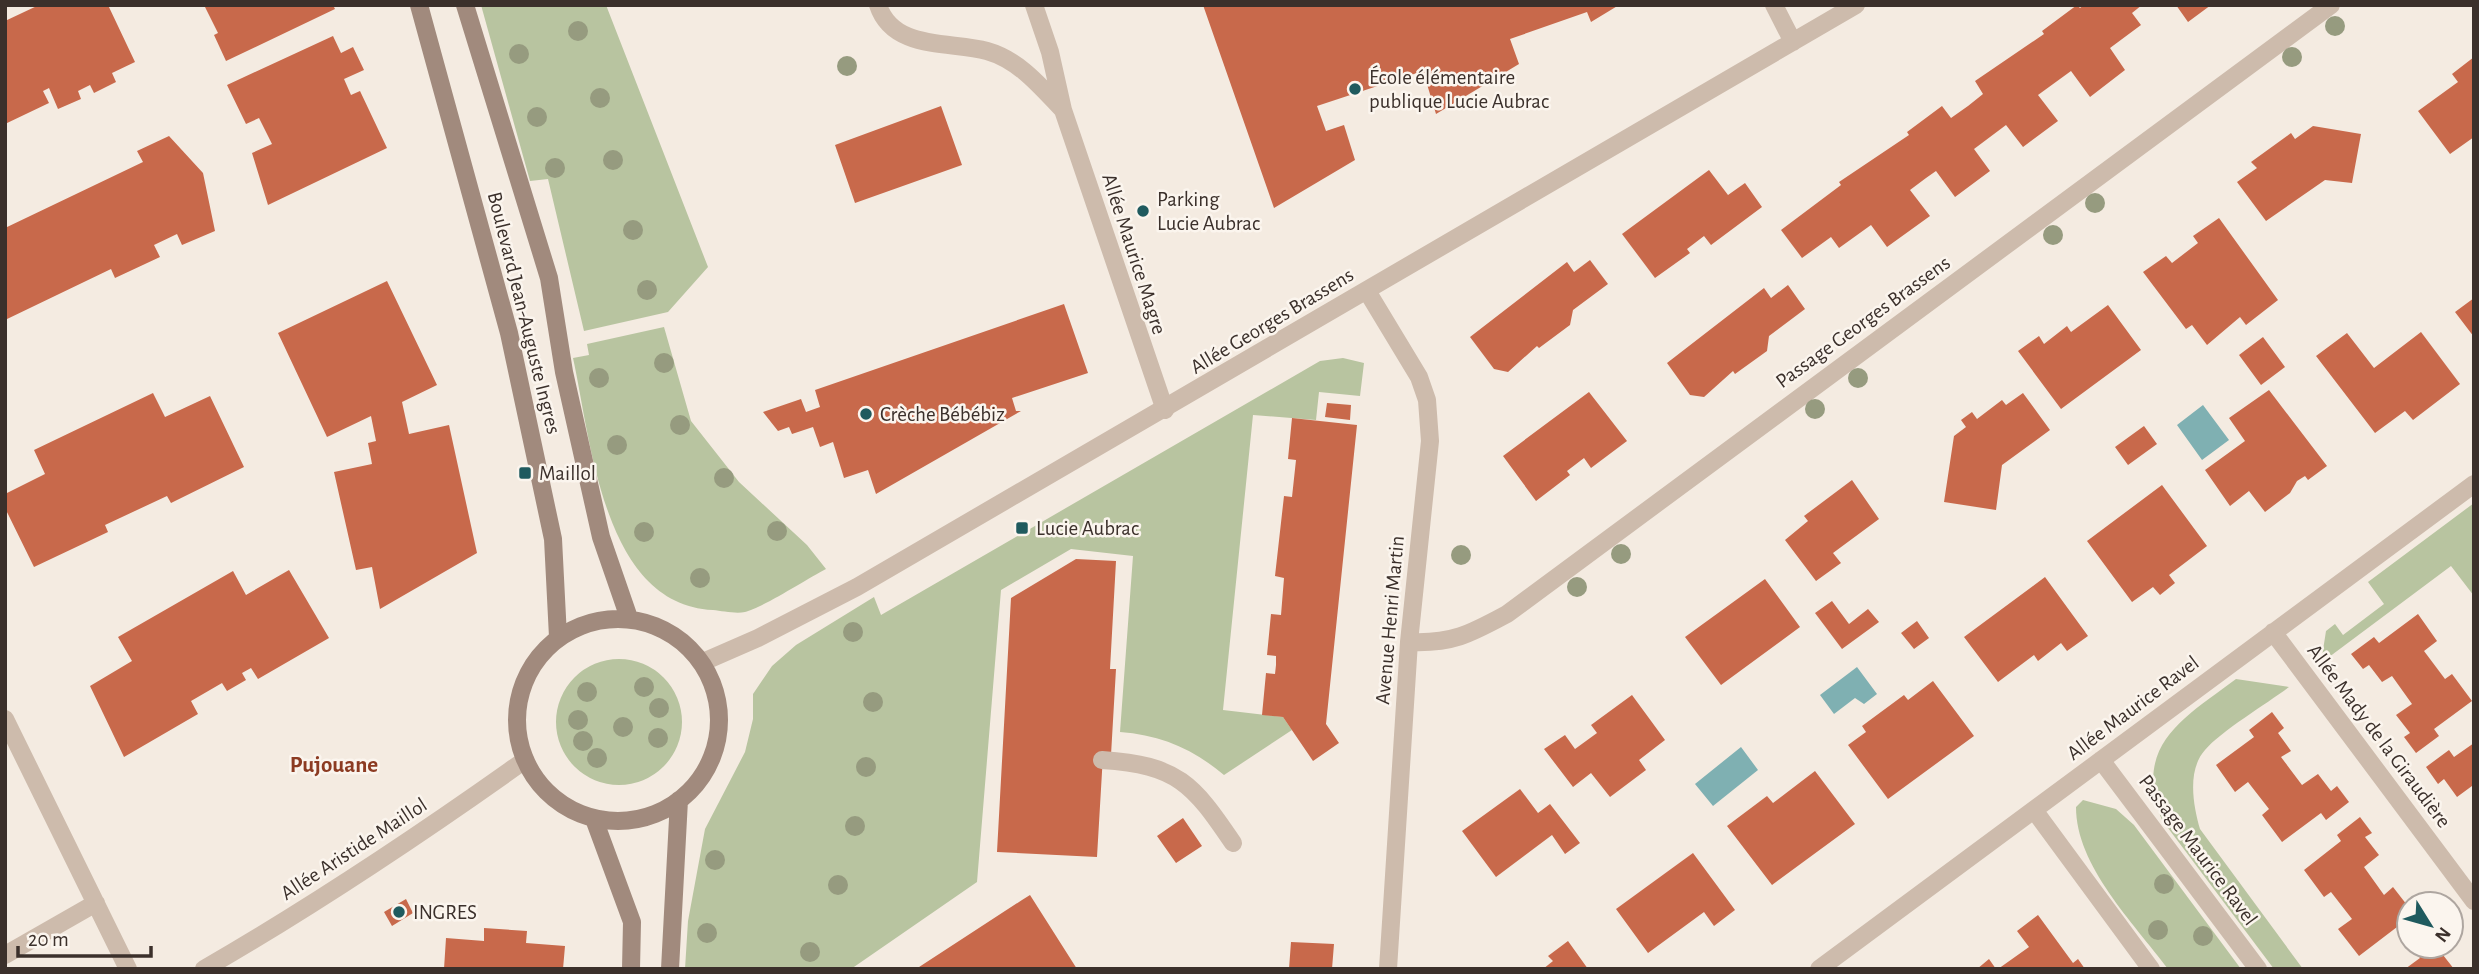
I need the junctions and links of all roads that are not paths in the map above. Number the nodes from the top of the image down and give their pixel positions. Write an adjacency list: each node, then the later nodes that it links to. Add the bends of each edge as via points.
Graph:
1 (419, 5): 15 (main road, Boulevard Jean-Auguste Ingres, via 509,333 553,539)
2 (465, 5): 13 (main road, Boulevard Jean-Auguste Ingres, via 549,278 564,372 601,537)
3 (878, 5): 9 (street, via 894,27 922,42 986,51 1013,63)
4 (1034, 5): 9 (street, Allée Maurice Magre, via 1050,51)
5 (1774, 5): 8 (street)
6 (1856, 5): 8 (street, Allée Georges Brassens)
7 (2331, 5): 16 (street, Passage Georges Brassens, via 1507,614 1455,640)
8 (1793, 42): 10 (street, Allée Georges Brassens)
9 (1062, 110): 11 (street, Allée Maurice Magre)
10 (1367, 291): 11 (street, Allée Georges Brassens); 16 (street, Avenue Henri Martin, via 1409,357 1427,400 1430,440)
11 (1165, 410): 17 (street, Allée Georges Brassens, via 856,587)
12 (2474, 484): 14 (street, Allée Maurice Ravel)
13 (629, 618): 15 (main road, via 592,621); 17 (main road, via 658,626 683,641)
14 (2273, 632): 21 (street, Allée Maurice Ravel); 26 (street, Allée Mady de la Giraudière)
15 (558, 637): 19 (main road, via 535,662 520,693 517,727)
16 (1409, 642): 33 (street, Avenue Henri Martin)
17 (703, 662): 22 (main road, via 716,690 720,720 715,751 701,779)
18 (5, 719): 27 (street)
19 (525, 760): 24 (main road, via 542,787 565,807); 30 (street, Allée Aristide Maillol, via 434,825)
20 (1102, 760): 25 (street, via 1144,765 1176,778 1200,795)
21 (2101, 760): 23 (street, Allée Maurice Ravel); 36 (street, Passage Maurice Ravel)
22 (679, 800): 24 (main road, via 644,817 624,821); 32 (main road)
23 (2034, 810): 34 (street, Allée Maurice Ravel); 35 (street)
24 (594, 818): 31 (main road, via 632,922)
25 (1233, 844)
26 (2474, 901)
27 (96, 903): 28 (street); 29 (street)
28 (5, 955)
29 (128, 969)
30 (204, 969)
31 (631, 969)
32 (670, 969)
33 (1388, 969)
34 (1819, 969)
35 (2151, 969)
36 (2258, 969)

